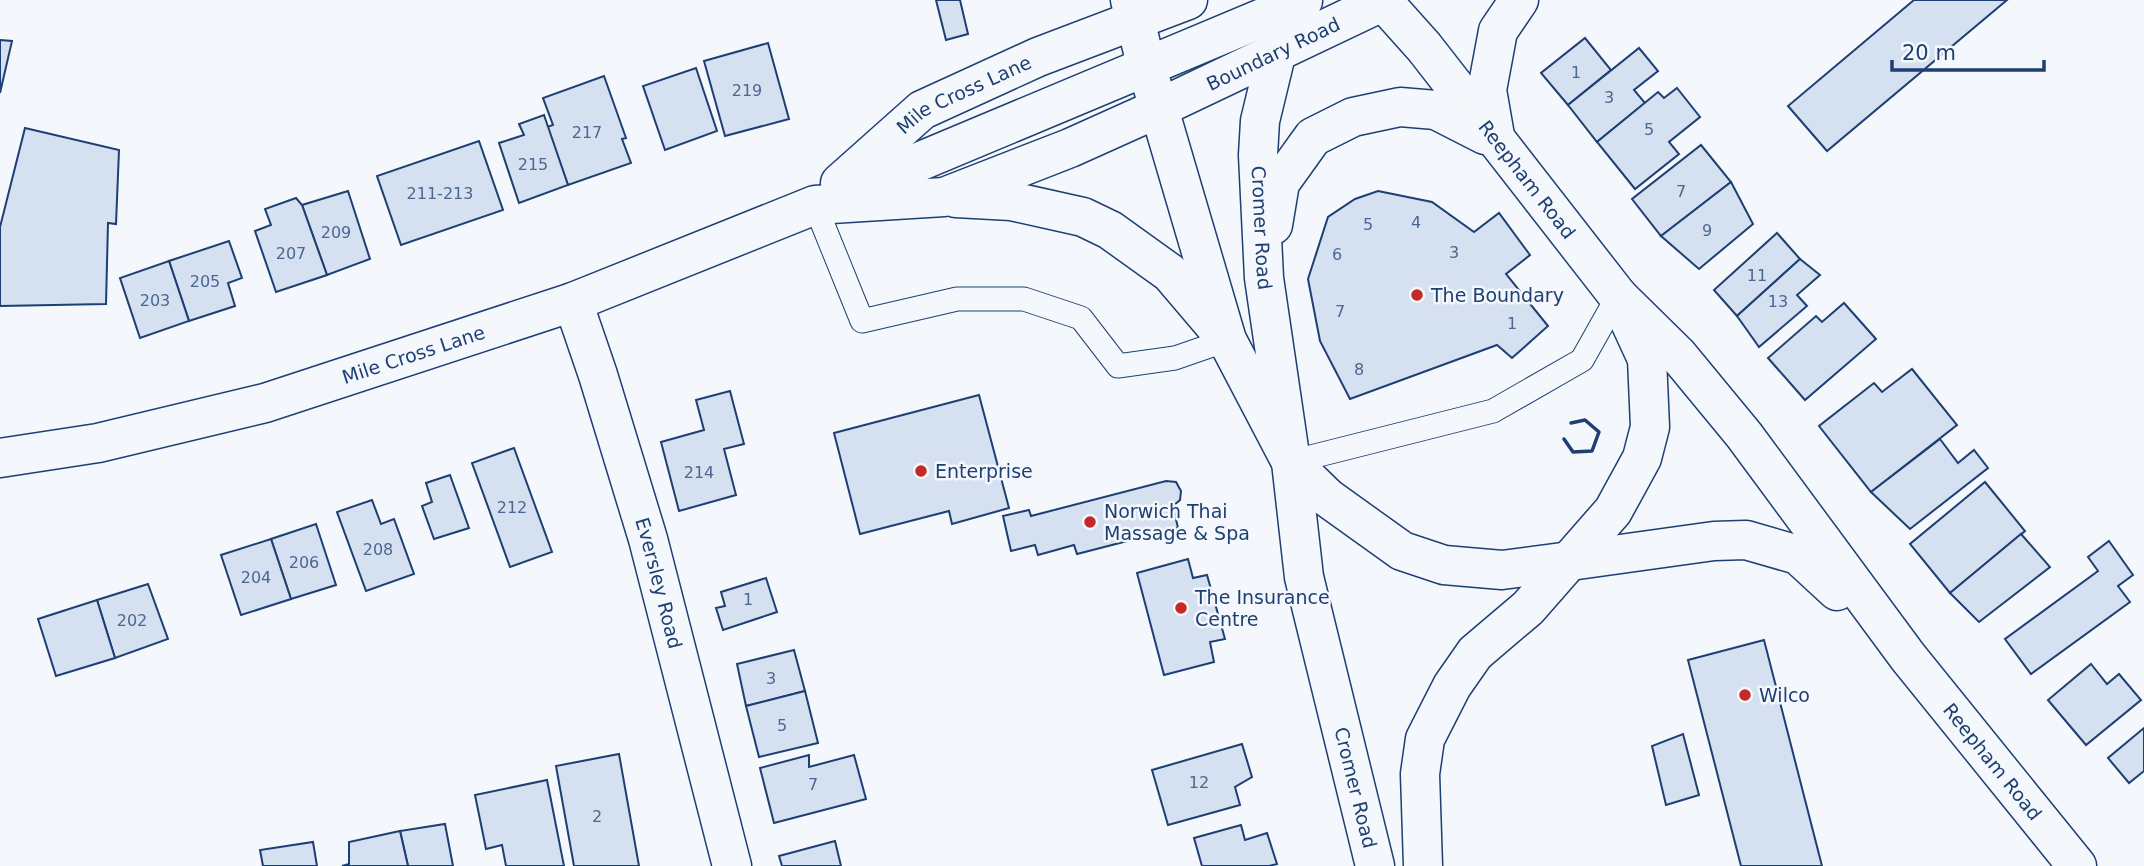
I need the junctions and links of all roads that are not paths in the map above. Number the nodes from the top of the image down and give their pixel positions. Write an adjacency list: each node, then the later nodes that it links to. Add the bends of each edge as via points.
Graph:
1 (1188, 0): 6 (main road)
2 (1206, 0): 7 (main road)
3 (1382, 0): 8 (main road, Boundary Road); 11 (main road)
4 (1519, 0): 11 (main road, via 1498,31 1487,90)
5 (1299, 1): 7 (main road); 8 (main road, Cromer Road, via 1282,30)
6 (1132, 10): 9 (main road, Cromer Road); 13 (main road, Mile Cross Lane, via 1038,57 939,96)
7 (1191, 49): 9 (main road); 10 (main road)
8 (1277, 52): 10 (main road, Boundary Road); 14 (main road, Cromer Road, via 1260,121 1258,155)
9 (1147, 68): 10 (main road, Cromer Road); 13 (main road)
10 (1159, 108): 12 (main road, Mile Cross Lane); 17 (main road, Cromer Road)
11 (1496, 141): 14 (main road, Reepham Road, via 1436,110 1400,107 1353,117 1313,137 1280,183); 15 (main road, Reepham Road)
12 (944, 197): 13 (main road, Mile Cross Lane); 17 (main road, Cromer Road, via 1011,201 1083,217 1110,230 1170,274)
13 (815, 205): 16 (main road, Mile Cross Lane); 17 (lane, via 862,321 957,299 1024,299 1081,318 1118,366 1175,358)
14 (1265, 278): 19 (main road, Cromer Road)
15 (1618, 296): 19 (lane, via 1582,360 1493,411); 20 (main road, Reepham Road, via 1647,359 1650,427 1642,458 1613,511); 21 (main road, Reepham Road, via 1678,355 1744,435)
16 (573, 302): 18 (main road, Mile Cross Lane, via 265,403 98,443); 22 (main road, Eversley Road, via 648,539)
17 (1227, 340): 19 (main road, Cromer Road)
18 (0, 458)
19 (1291, 462): 20 (main road, Reepham Road, via 1328,498 1402,551 1444,565 1502,570); 23 (main road, Cromer Road, via 1304,577)
20 (1570, 561): 21 (main road, Reepham Road, via 1714,541 1746,540 1785,551 1798,555); 24 (main road, via 1528,608 1475,653 1425,739 1420,774)
21 (1908, 657): 25 (main road, Reepham Road)
22 (732, 866)
23 (1375, 866)
24 (1423, 866)
25 (2077, 866)

